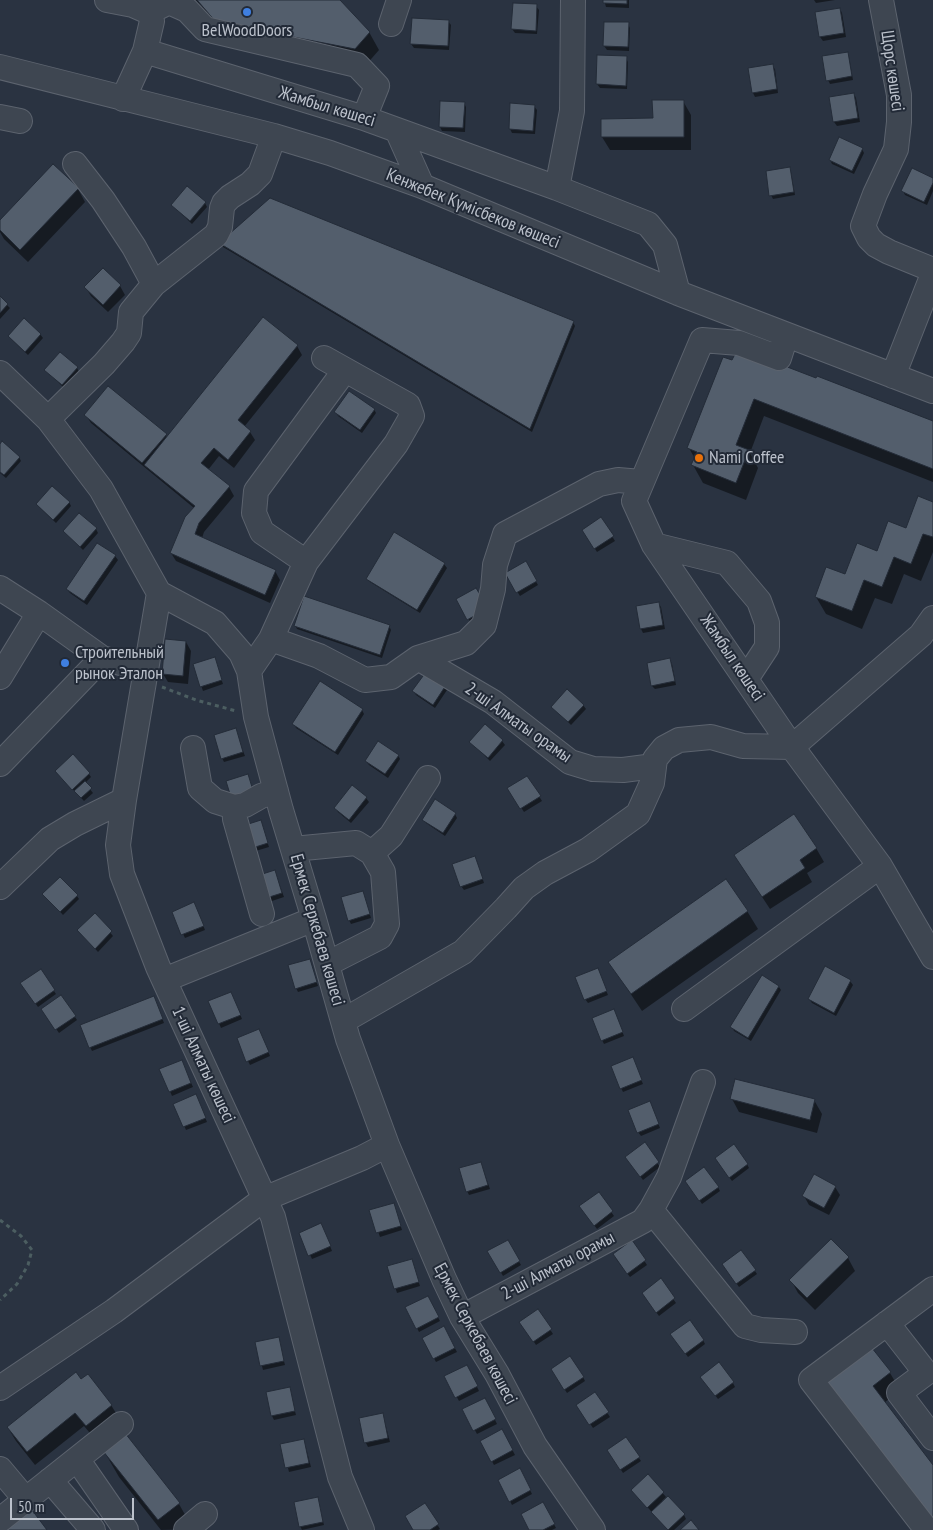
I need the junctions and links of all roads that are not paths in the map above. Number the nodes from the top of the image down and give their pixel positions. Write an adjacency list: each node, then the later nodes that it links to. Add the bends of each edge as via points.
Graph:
1 (107, 0): 5 (street)
2 (399, 0): 6 (street)
3 (573, 0): 15 (street, via 572,111)
4 (881, 0): 16 (street, Щорс көшесі, via 899,95 899,122 896,149 863,226 876,245)
5 (149, 12): 7 (street, via 152,21); 10 (street, via 169,2 187,10 205,29 357,65 377,86)
6 (390, 24)
7 (145, 52): 9 (street); 10 (street, Жамбыл көшесі)
8 (5, 70): 9 (street, Кенжебек Күмісбеков көшесі)
9 (123, 99): 12 (street, Кенжебек Күмісбеков көшесі)
10 (364, 118): 11 (street, Жамбыл көшесі)
11 (396, 130): 14 (street); 15 (street, Жамбыл көшесі)
12 (274, 136): 14 (street, Кенжебек Күмісбеков көшесі); 18 (street, via 260,174 224,203 216,235)
13 (75, 164): 18 (street, via 134,246)
14 (422, 186): 19 (street, Кенжебек Күмісбеков көшесі)
15 (557, 188): 19 (street, Жамбыл көшесі, via 648,224 665,245)
16 (933, 270)
17 (933, 274): 24 (street)
18 (154, 284): 26 (street, via 131,312 129,333 123,342)
19 (678, 293): 20 (street, Кенжебек Күмісбеков көшесі)
20 (786, 336): 24 (street, Кенжебек Күмісбеков көшесі); 27 (street, Жамбыл көшесі, via 779,358 739,343 702,340)
21 (324, 358): 22 (street)
22 (345, 370): 29 (street, via 256,491 254,514 262,532); 29 (street, via 408,405 412,416 396,444)
23 (0, 373): 26 (street)
24 (893, 376): 25 (street, Кенжебек Күмісбеков көшесі)
25 (933, 391)
26 (48, 419): 31 (street, via 101,489)
27 (641, 482): 28 (street, Жамбыл көшесі, via 634,501); 36 (street, via 618,480 599,484 505,534 495,565 484,625 466,643)
28 (654, 545): 40 (street, Жамбыл көшесі); 40 (street, via 727,563 759,601 767,623 767,647)
29 (306, 562): 34 (street)
30 (0, 588): 32 (street)
31 (159, 593): 37 (street, Ермек Серкебаев көшесі, via 215,623 240,653); 38 (street, 1-ші Алматы көшесі)
32 (39, 612): 35 (street); 39 (street)
33 (933, 618): 42 (street, via 921,635)
34 (271, 639): 36 (street, via 319,656 365,680 391,677); 37 (street)
35 (102, 658): 38 (street); 41 (street)
36 (418, 658): 45 (street, 2-ші Алматы орамы, via 493,702 570,762 593,769)
37 (249, 671): 47 (street, Ермек Серкебаев көшесі, via 256,717)
38 (145, 676): 48 (street, 1-ші Алматы көшесі)
39 (0, 677)
40 (746, 679): 42 (street, Жамбыл көшесі)
41 (9, 739): 44 (street)
42 (792, 747): 45 (street, via 743,746 711,736 679,740 664,748 655,759); 52 (street, Жамбыл көшесі)
43 (193, 748): 49 (street, via 200,788 215,801)
44 (0, 764)
45 (654, 766): 60 (street, via 652,782 638,814 588,850 524,888 463,952)
46 (428, 778): 51 (street, via 391,836)
47 (276, 791): 49 (street); 50 (street, Ермек Серкебаев көшесі)
48 (124, 800): 53 (street, via 50,839); 58 (street, 1-ші Алматы көшесі, via 118,845 122,874)
49 (234, 807): 54 (street)
50 (293, 849): 51 (street, via 356,843); 55 (street, Ермек Серкебаев көшесі)
51 (372, 853): 57 (street, via 383,872 387,924 380,937)
52 (880, 866): 56 (street, Жамбыл көшесі); 59 (street)
53 (0, 887)
54 (262, 914)
55 (314, 919): 57 (street, Ермек Серкебаев көшесі); 58 (street)
56 (933, 958)
57 (327, 964): 60 (street, Ермек Серкебаев көшесі)
58 (164, 980): 63 (street, 1-ші Алматы көшесі)
59 (684, 1009)
60 (343, 1021): 62 (street, Ермек Серкебаев көшесі)
61 (703, 1082): 64 (street, 2-ші Алматы орамы, via 669,1177)
62 (387, 1145): 63 (street); 66 (street, Ермек Серкебаев көшесі)
63 (264, 1199): 69 (street, via 114,1312); 81 (street, 1-ші Алматы көшесі, via 273,1217 340,1477)
64 (651, 1210): 66 (street, 2-ші Алматы орамы, via 643,1221); 68 (street, via 745,1326)
65 (933, 1289): 67 (street)
66 (462, 1317): 82 (street, Ермек Серкебаев көшесі, via 535,1446)
67 (887, 1323): 71 (street, via 926,1373 899,1393); 83 (street, via 811,1380)
68 (795, 1332)
69 (0, 1388)
70 (121, 1424): 72 (street)
71 (933, 1438)
72 (77, 1459): 74 (street); 79 (street)
73 (0, 1469): 75 (street)
74 (50, 1480): 75 (street); 78 (street)
75 (26, 1500): 77 (street)
76 (205, 1514): 80 (street)
77 (0, 1520)
78 (93, 1530)
79 (126, 1530)
80 (186, 1530)
81 (362, 1530)
82 (594, 1530)
83 (927, 1530)

